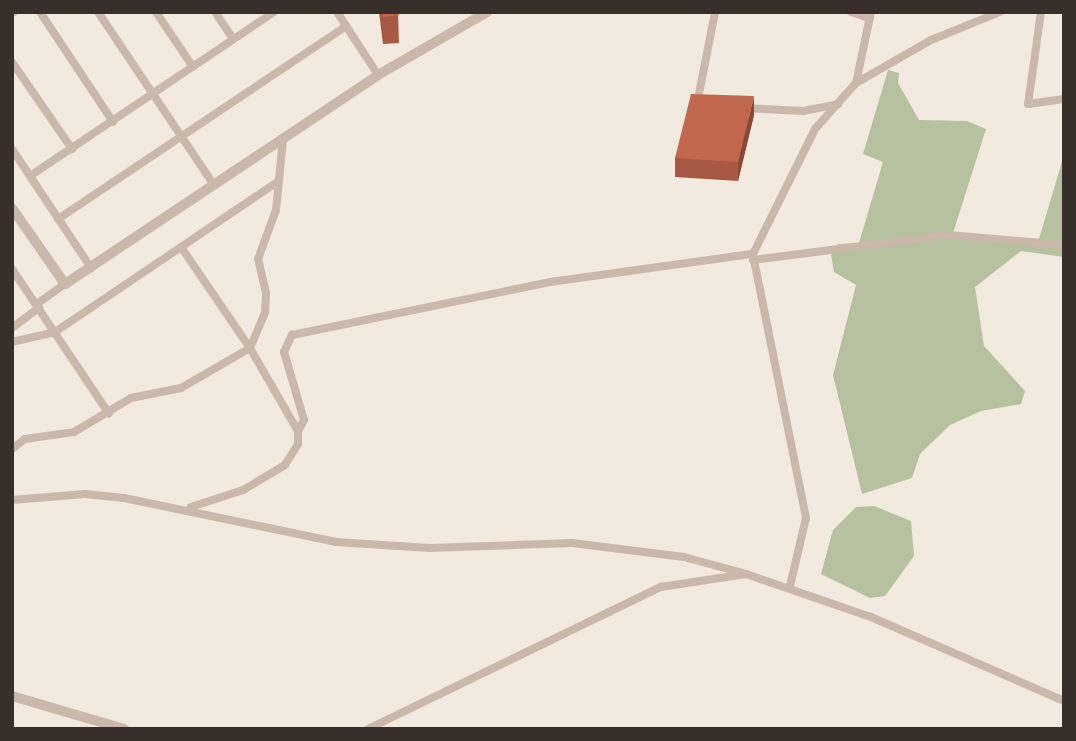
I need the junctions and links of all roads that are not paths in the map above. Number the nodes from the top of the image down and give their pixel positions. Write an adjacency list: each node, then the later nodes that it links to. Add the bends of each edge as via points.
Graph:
1 (40, 12): 24 (street)
2 (98, 12): 19 (street)
3 (156, 12): 16 (street)
4 (215, 12): 14 (street)
5 (274, 12): 14 (street)
6 (337, 12): 13 (street)
7 (487, 12): 17 (street)
8 (715, 12): 22 (street, via 697,105)
9 (851, 12): 12 (street)
10 (1000, 12): 18 (street, via 931,40)
11 (1041, 12): 20 (street, via 1028,104)
12 (870, 15): 18 (street)
13 (346, 26): 17 (street); 25 (street)
14 (233, 39): 16 (street)
15 (12, 62): 28 (street)
16 (193, 67): 19 (street)
17 (378, 75): 26 (street)
18 (856, 83): 21 (street)
19 (153, 94): 24 (street); 25 (street)
20 (1064, 99)
21 (838, 104): 23 (street, via 803,111); 36 (street, via 815,129)
22 (710, 106)
23 (737, 107)
24 (113, 122): 28 (street)
25 (182, 138): 31 (street); 33 (street)
26 (283, 139): 30 (street); 31 (street)
27 (12, 149): 29 (street)
28 (72, 149): 29 (street)
29 (30, 176): 33 (street)
30 (279, 181): 35 (street); 45 (street, via 276,210 258,259 265,312)
31 (214, 185): 37 (street)
32 (14, 213): 40 (street)
33 (58, 219): 37 (street)
34 (1064, 245): 36 (street, via 948,235)
35 (181, 247): 43 (street); 45 (street)
36 (753, 257): 47 (street, via 550,282 292,335 284,352 304,420); 52 (street, via 806,518)
37 (91, 268): 40 (street)
38 (12, 269): 39 (street)
39 (16, 282): 41 (street)
40 (65, 284): 41 (street)
41 (38, 306): 42 (street); 43 (street)
42 (12, 328)
43 (55, 332): 44 (street); 46 (street)
44 (12, 342)
45 (250, 348): 46 (street, via 181,388 131,398); 47 (street)
46 (109, 414): 48 (street, via 74,432 25,439)
47 (298, 431): 50 (street, via 298,444 285,465 232,495)
48 (12, 449)
49 (12, 500): 50 (street, via 85,494)
50 (188, 508): 51 (street, via 336,542 430,548 572,543 684,557)
51 (746, 574): 52 (street); 56 (street, via 661,587)
52 (790, 586): 54 (street, via 964,655)
53 (12, 696): 55 (street)
54 (1064, 701)
55 (124, 729)
56 (368, 729)

